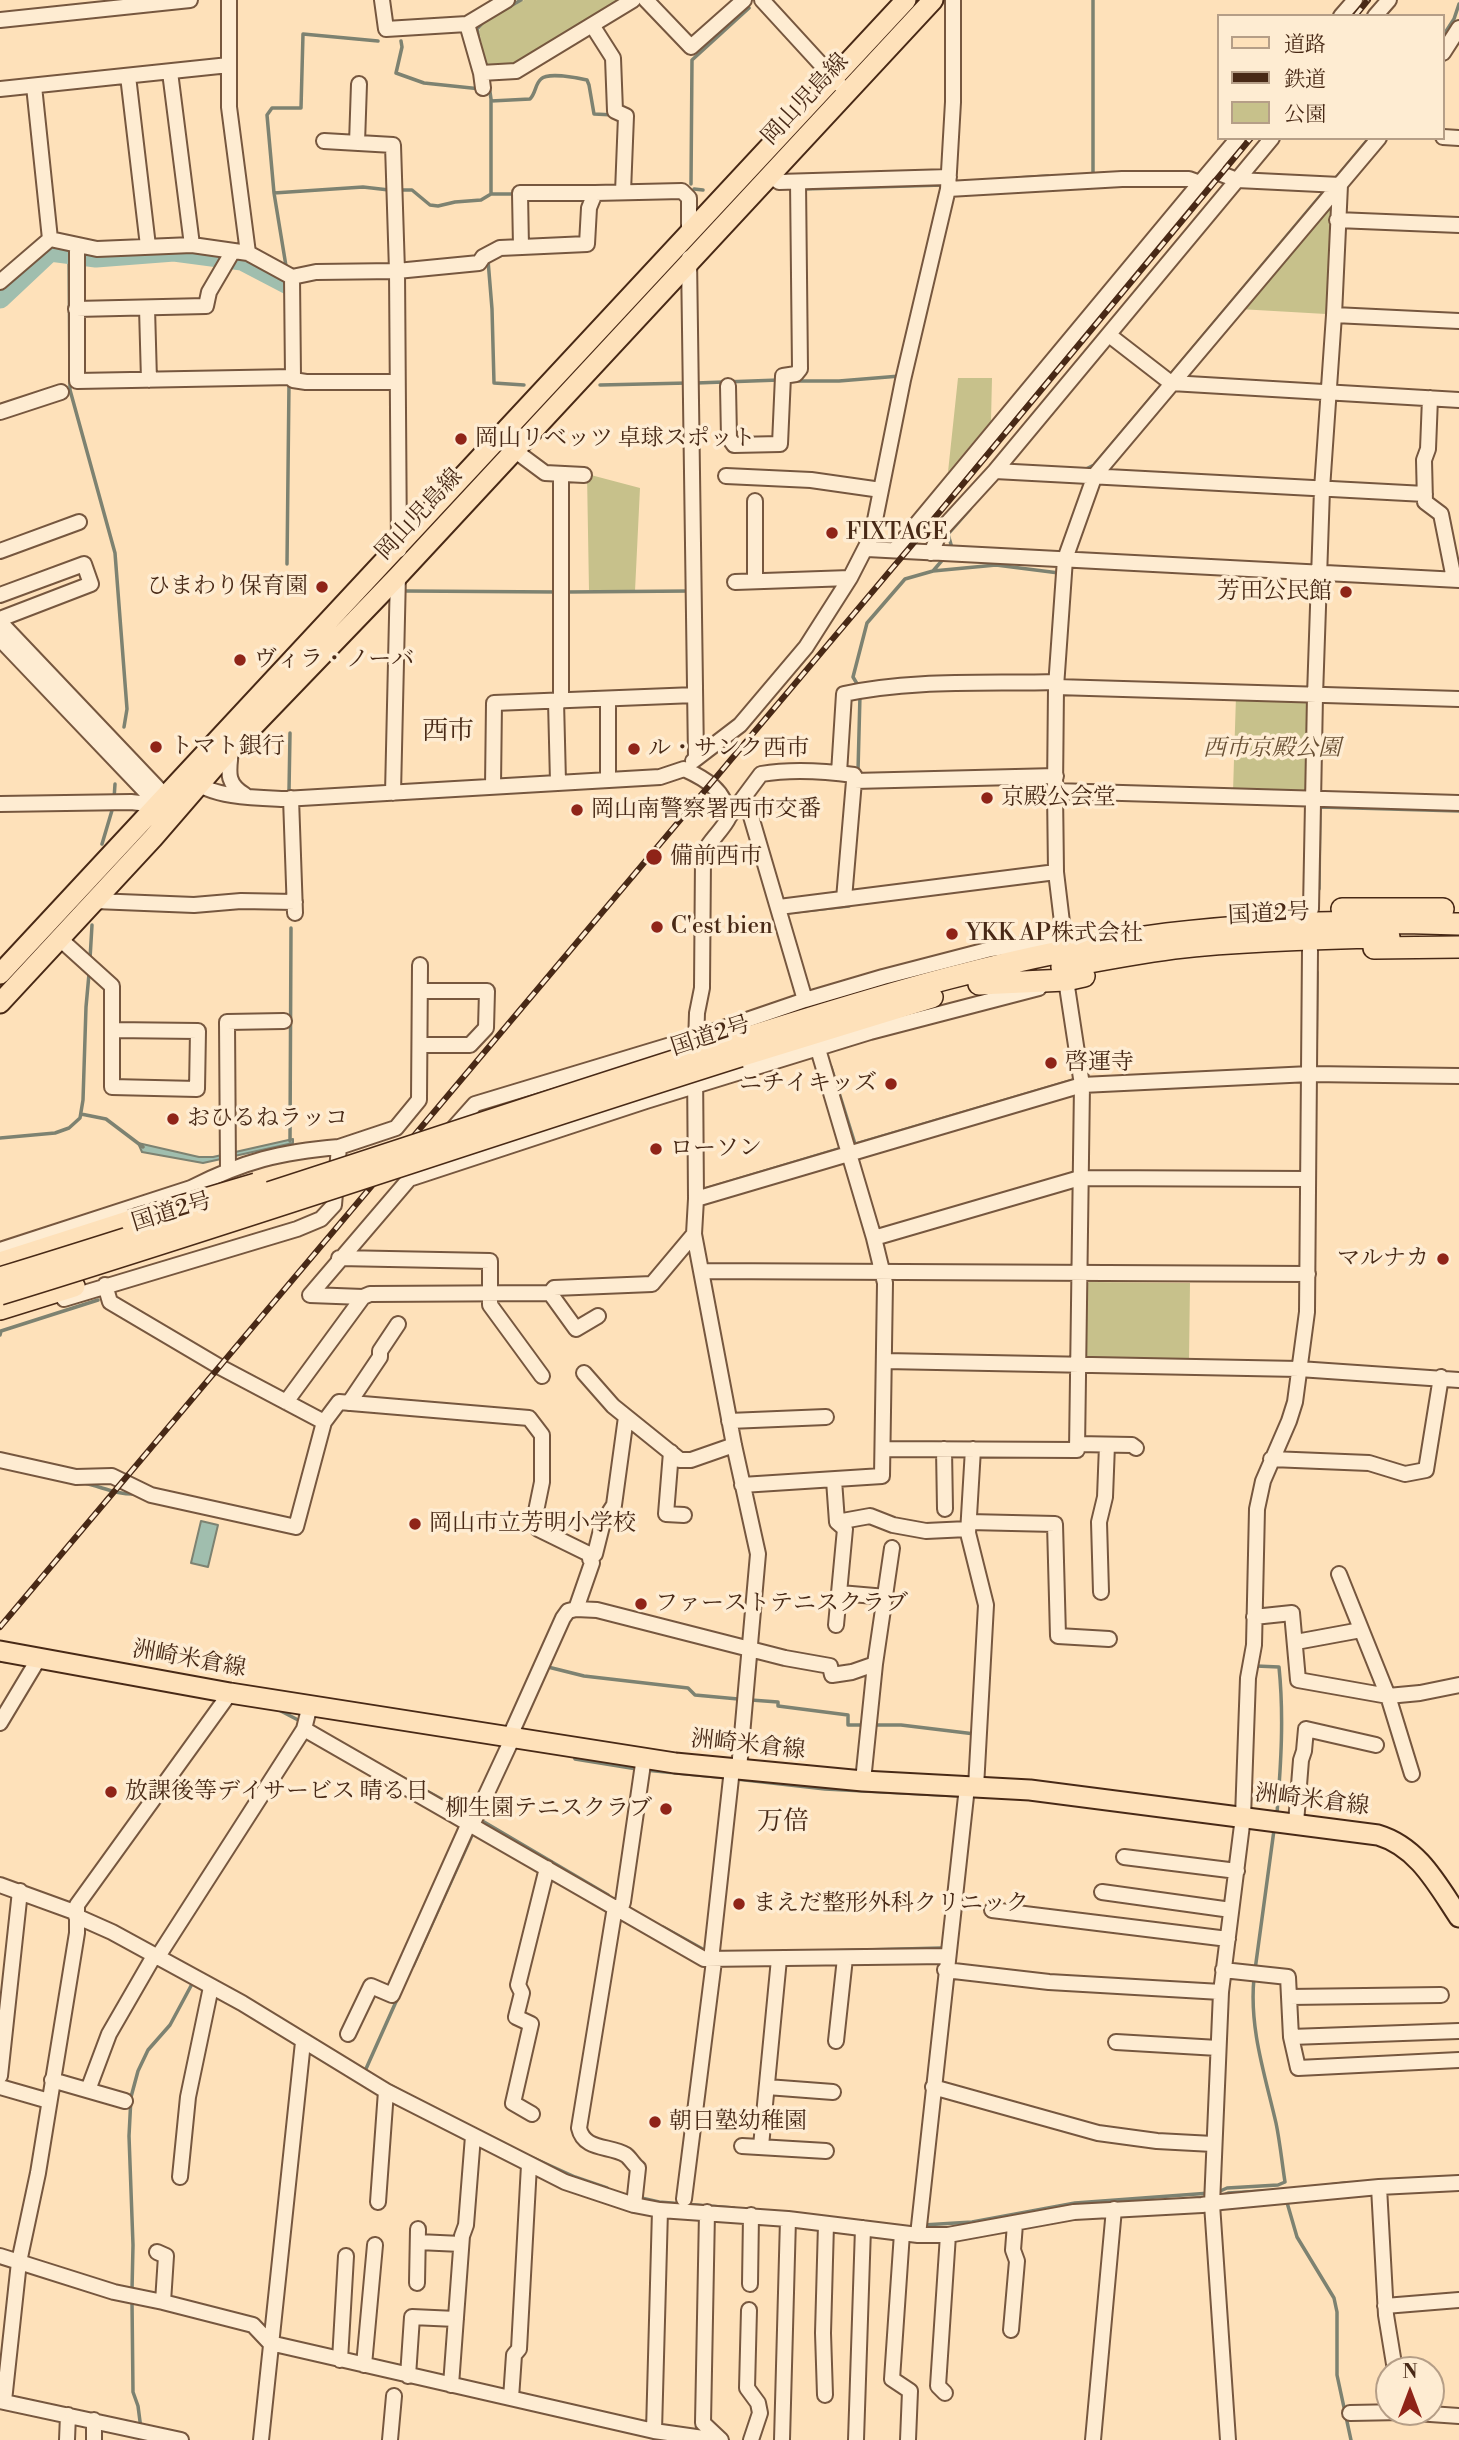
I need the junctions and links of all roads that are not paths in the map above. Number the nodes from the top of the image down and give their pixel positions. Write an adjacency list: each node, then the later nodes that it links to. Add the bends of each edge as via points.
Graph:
1 (190, 0): 16 (street)
2 (229, 0): 21 (street)
3 (382, 0): 17 (street, via 386,29)
4 (507, 0): 17 (street)
5 (633, 0): 18 (street)
6 (646, 0): 7 (street, via 691,47)
7 (744, 0)
8 (762, 0): 24 (street)
9 (906, 0): 24 (main road, 岡山児島線)
10 (933, 0): 28 (main road, 岡山児島線)
11 (953, 0): 38 (street)
12 (1354, 0): 14 (street)
13 (1389, 0): 15 (street)
14 (1343, 14)
15 (1377, 14)
16 (0, 20)
17 (467, 23): 18 (street, via 482,80 516,71)
18 (592, 25): 41 (street, via 613,58 615,111 626,116)
19 (1459, 28): 20 (street)
20 (1445, 50)
21 (229, 65): 22 (street); 51 (street, via 229,107)
22 (170, 72): 23 (street); 47 (street)
23 (128, 76): 26 (street); 48 (street)
24 (832, 78): 28 (street); 45 (main road, 岡山児島線)
25 (359, 84): 33 (street)
26 (34, 86): 27 (street); 46 (street)
27 (0, 89)
28 (847, 93): 35 (main road, 岡山児島線)
29 (1236, 140): 34 (street)
30 (1270, 140): 36 (street)
31 (1377, 140): 40 (street)
32 (324, 141): 33 (street)
33 (357, 143): 54 (street, via 393,145)
34 (1212, 170): 36 (street); 39 (street)
35 (770, 175): 37 (street, via 779,182); 53 (main road, 岡山児島線)
36 (1237, 180): 40 (street); 61 (street)
37 (798, 182): 38 (street); 66 (street, via 800,369 783,376 780,444 734,445 729,438)
38 (949, 183): 39 (street, via 1122,178); 79 (street)
39 (1200, 183): 85 (street)
40 (1333, 185): 43 (street); 64 (street)
41 (623, 192): 42 (street); 45 (street, via 682,191 689,198)
42 (595, 193): 49 (street, via 589,208 587,244); 49 (street, via 520,193)
43 (1337, 220): 44 (street); 59 (street)
44 (1459, 225)
45 (690, 233): 53 (street); 83 (main road, 岡山児島線)
46 (50, 239): 50 (street); 56 (street)
47 (192, 245): 48 (street); 52 (street)
48 (148, 246): 50 (street)
49 (521, 247): 54 (street, via 500,248 479,263)
50 (77, 251): 58 (street)
51 (248, 253): 52 (street); 55 (street)
52 (229, 256): 57 (street, via 206,306)
53 (689, 262): 72 (main road, 岡山児島線); 99 (street)
54 (397, 271): 55 (street, via 316,272); 65 (street)
55 (292, 277): 62 (street)
56 (0, 282)
57 (147, 308): 58 (street); 63 (street)
58 (76, 309): 63 (street, via 77,382)
59 (1334, 315): 60 (street); 68 (street)
60 (1459, 321)
61 (1110, 335): 64 (street); 73 (street)
62 (293, 377): 63 (street); 65 (street, via 306,382)
63 (149, 380)
64 (1168, 380): 68 (street); 76 (street)
65 (397, 382): 83 (street)
66 (728, 386)
67 (61, 392): 71 (street)
68 (1329, 393): 69 (street); 78 (street)
69 (1430, 398): 70 (street); 80 (street)
70 (1459, 400)
71 (0, 412)
72 (514, 450): 74 (street, via 545,473); 90 (main road, 岡山児島線)
73 (999, 471): 76 (street); 87 (street, via 942,530)
74 (561, 474): 75 (street); 103 (street)
75 (584, 475)
76 (1095, 475): 78 (street); 88 (street)
77 (726, 476): 79 (street, via 811,480)
78 (1322, 489): 80 (street); 89 (street)
79 (881, 490): 84 (street)
80 (1425, 494): 92 (street, via 1425,502 1441,514)
81 (755, 500): 93 (street)
82 (79, 522): 86 (street)
83 (399, 545): 90 (street); 109 (main road, 岡山児島線)
84 (867, 549): 85 (street); 91 (street)
85 (895, 550): 87 (street)
86 (0, 551)
87 (942, 553): 88 (street)
88 (1065, 559): 89 (street); 98 (street)
89 (1320, 573): 92 (street); 100 (street)
90 (398, 576): 104 (main road, 岡山児島線); 114 (street)
91 (850, 578): 93 (street); 105 (street, via 806,647 740,725)
92 (1457, 580)
93 (755, 581): 94 (street)
94 (735, 582)
95 (0, 595): 96 (street, via 84,564 91,584)
96 (0, 620): 121 (street)
97 (0, 639): 121 (street)
98 (1056, 685): 100 (street); 107 (street, via 931,685 844,694); 112 (street)
99 (695, 695): 101 (street); 105 (street)
100 (1315, 696): 102 (street); 118 (street)
101 (608, 699): 103 (street); 108 (street)
102 (1459, 699)
103 (559, 701): 111 (street); 113 (street, via 494,703)
104 (231, 751): 109 (main road, 岡山児島線); 116 (street, via 231,782)
105 (696, 758): 106 (street)
106 (684, 769): 108 (street, via 660,777); 122 (street, via 706,779 721,793)
107 (839, 773): 110 (street, via 854,775); 115 (street, via 761,774)
108 (608, 779): 111 (street)
109 (192, 780): 116 (street, via 219,792); 121 (main road, 岡山児島線)
110 (857, 781): 112 (street); 124 (street)
111 (558, 782): 113 (street)
112 (1056, 784): 118 (street); 123 (street)
113 (493, 786): 114 (street)
114 (393, 793): 117 (street)
115 (745, 796): 122 (street); 126 (street)
116 (250, 797): 117 (street)
117 (291, 799): 125 (street, via 295,907 241,901 194,905)
118 (1313, 799): 119 (street); 129 (street)
119 (1459, 803)
120 (0, 804): 121 (street, via 113,802)
121 (168, 807): 125 (main road, 岡山児島線); 135 (main road, 岡山児島線)
122 (729, 817): 144 (street, via 705,848 703,858)
123 (1056, 872): 124 (street); 132 (street)
124 (847, 899): 126 (street)
125 (95, 901): 131 (main road, 岡山児島線)
126 (779, 907): 139 (street)
127 (1459, 909): 129 (highway)
128 (1459, 924): 129 (highway, 国道2号)
129 (1317, 930): 130 (highway, 国道2号); 132 (highway, via 1213,917 1119,927); 133 (highway); 136 (highway, via 1212,957); 137 (highway, 国道2号, via 1170,949); 141 (highway, 国道2号, via 1213,929 1118,942 968,973); 148 (street)
130 (1459, 937)
131 (60, 939): 140 (main road, 岡山児島線); 143 (street, via 112,986)
132 (1064, 939): 139 (street, via 991,949); 141 (highway, via 894,983)
133 (1459, 947)
134 (420, 965): 138 (street)
135 (0, 974)
136 (1066, 980): 137 (highway); 147 (street); 150 (street)
137 (979, 984): 146 (highway, 国道2号)
138 (420, 991): 145 (street); 145 (street, via 487,991 486,1028 470,1045)
139 (805, 1000): 144 (street)
140 (0, 1003)
141 (824, 1014): 146 (highway, 国道2号)
142 (284, 1021): 154 (street, via 227,1022)
143 (112, 1030): 143 (street, via 112,1087 197,1089 198,1031)
144 (697, 1037): 151 (street); 156 (street, via 475,1104)
145 (419, 1045): 152 (street, via 419,1100 396,1128)
146 (737, 1049): 155 (highway, 国道2号, bridge, via 548,1101); 159 (highway, 国道2号, bridge)
147 (818, 1049): 151 (street); 153 (street)
148 (1310, 1069): 149 (street); 150 (street); 158 (street)
149 (1459, 1076)
150 (1081, 1081): 153 (street); 157 (street)
151 (694, 1086): 156 (street); 160 (street)
152 (339, 1147): 154 (street); 167 (street, via 334,1205 321,1219)
153 (849, 1149): 160 (street); 163 (street)
154 (228, 1162): 161 (street, via 191,1188)
155 (357, 1166): 166 (highway, bridge, via 310,1171 227,1191); 172 (highway, 国道2号, bridge)
156 (410, 1178): 165 (street)
157 (1080, 1178): 158 (street); 163 (street); 170 (street)
158 (1308, 1179): 171 (street)
159 (327, 1191): 176 (highway, 国道2号, bridge); 178 (highway, bridge, via 277,1219 205,1245)
160 (696, 1199): 162 (street)
161 (134, 1208): 164 (street); 167 (street)
162 (694, 1234): 168 (street); 175 (street, via 652,1284 554,1288)
163 (874, 1238): 169 (street)
164 (0, 1250)
165 (339, 1258): 174 (street, via 490,1261); 177 (street, via 310,1295)
166 (0, 1262)
167 (154, 1270): 173 (street)
168 (701, 1271): 169 (street); 193 (street)
169 (882, 1271): 170 (street); 182 (street)
170 (1078, 1274): 171 (street); 183 (street)
171 (1308, 1274): 184 (street)
172 (0, 1278)
173 (105, 1285): 180 (street); 189 (street, via 110,1302)
174 (490, 1293): 175 (street); 177 (street); 186 (street, via 490,1305)
175 (550, 1293): 179 (street, via 576,1329)
176 (0, 1294)
177 (363, 1297): 189 (street)
178 (0, 1308)
179 (598, 1316)
180 (0, 1320)
181 (398, 1324): 190 (street)
182 (885, 1362): 183 (street); 199 (street)
183 (1078, 1364): 184 (street); 195 (street)
184 (1299, 1369): 187 (street); 203 (street, via 1289,1421)
185 (584, 1373): 191 (street)
186 (541, 1376)
187 (1441, 1377): 188 (street); 203 (street, via 1426,1470 1405,1474 1369,1463)
188 (1459, 1380)
189 (286, 1402): 194 (street)
190 (349, 1403): 194 (street, via 339,1402); 212 (street, via 529,1418 541,1435 542,1482 534,1521 538,1529 589,1554)
191 (625, 1417): 202 (street); 212 (street, via 614,1505)
192 (826, 1417): 193 (street)
193 (729, 1421): 196 (street)
194 (324, 1422): 204 (street, via 296,1527 151,1495 112,1476 76,1477)
195 (1077, 1444): 197 (street); 201 (street, via 1077,1450)
196 (734, 1445): 202 (street, via 691,1461 680,1460); 206 (street)
197 (1107, 1445): 198 (street); 214 (street, via 1099,1521)
198 (1136, 1448)
199 (883, 1449): 200 (street); 205 (street, via 882,1476)
200 (944, 1449): 201 (street); 207 (street)
201 (973, 1449): 210 (street)
202 (671, 1452): 208 (street, via 666,1514)
203 (1271, 1459): 218 (street, via 1257,1509)
204 (0, 1460)
205 (834, 1480): 206 (street); 209 (street)
206 (742, 1485): 223 (street, via 758,1554)
207 (945, 1509)
208 (684, 1515)
209 (837, 1521): 210 (street, via 870,1517 926,1531); 215 (street, via 845,1529)
210 (968, 1525): 221 (street, via 1055,1524 1058,1636); 238 (street, via 986,1605)
211 (892, 1548): 216 (street)
212 (590, 1559): 217 (street)
213 (1339, 1574): 220 (street)
214 (1101, 1592)
215 (839, 1593): 216 (street); 219 (street)
216 (886, 1597): 226 (street)
217 (573, 1610): 223 (street, via 597,1611); 232 (street, via 563,1618)
218 (1254, 1617): 222 (street, via 1292,1613); 239 (street)
219 (836, 1625)
220 (1362, 1630): 222 (street); 229 (street)
221 (1110, 1639)
222 (1296, 1642): 229 (street, via 1298,1680)
223 (749, 1647): 226 (street, via 830,1666 832,1675); 235 (street)
224 (3, 1658): 225 (main road, 洲崎米倉線)
225 (36, 1663): 228 (main road, 洲崎米倉線); 231 (street)
226 (875, 1664): 237 (street)
227 (1459, 1685): 229 (street)
228 (230, 1693): 230 (main road, 洲崎米倉線); 251 (street, via 77,1905)
229 (1388, 1696): 236 (street)
230 (306, 1720): 232 (main road, 洲崎米倉線); 240 (street); 254 (street)
231 (0, 1723)
232 (511, 1737): 234 (main road, 洲崎米倉線); 240 (street)
233 (1376, 1745): 241 (street, via 1306,1729)
234 (643, 1765): 235 (main road, 洲崎米倉線); 248 (street)
235 (733, 1773): 237 (main road, 洲崎米倉線); 255 (street)
236 (1412, 1774)
237 (863, 1782): 238 (main road, 洲崎米倉線)
238 (971, 1787): 239 (main road, 洲崎米倉線); 258 (street)
239 (1243, 1817): 241 (main road, 洲崎米倉線); 244 (street)
240 (474, 1823): 243 (street); 265 (street, via 392,1995 371,1986)
241 (1296, 1823): 252 (main road, 洲崎米倉線, via 1394,1840 1420,1860)
242 (1124, 1857): 244 (street)
243 (547, 1868): 248 (street); 282 (street, via 519,1985 522,1993 516,2017 531,2024 513,2102)
244 (1237, 1871): 250 (street)
245 (0, 1885): 246 (street)
246 (20, 1891): 251 (street); 272 (street)
247 (1102, 1892): 250 (street)
248 (620, 1907): 255 (street, via 704,1959); 294 (street, via 579,2128 590,2144 625,2155 638,2168)
249 (992, 1910): 253 (street)
250 (1231, 1910): 253 (street)
251 (77, 1914): 254 (street); 273 (street)
252 (1459, 1917)
253 (1228, 1939): 259 (street)
254 (158, 1955): 260 (street); 277 (street, via 109,2034)
255 (712, 1956): 257 (street); 293 (street)
256 (845, 1958): 257 (street); 258 (street); 267 (street)
257 (779, 1959): 275 (street)
258 (946, 1963): 261 (street, via 1049,1983); 276 (street)
259 (1223, 1970): 261 (street); 263 (street, via 1288,1977)
260 (211, 1987): 268 (street); 289 (street, via 188,2097)
261 (1221, 1992): 270 (street)
262 (1441, 1995): 263 (street)
263 (1289, 1997): 266 (street)
264 (1459, 2031): 266 (street)
265 (348, 2034)
266 (1291, 2037): 271 (street, via 1298,2068)
267 (835, 2041)
268 (303, 2042): 278 (street); 321 (street)
269 (1116, 2042): 270 (street)
270 (1218, 2048): 284 (street)
271 (1459, 2060)
272 (0, 2076)
273 (52, 2080): 277 (street); 280 (street)
274 (0, 2087): 280 (street)
275 (767, 2087): 279 (street); 286 (street)
276 (933, 2087): 284 (street, via 1098,2133); 304 (street)
277 (88, 2090): 281 (street)
278 (386, 2091): 283 (street); 295 (street)
279 (833, 2092)
280 (49, 2101): 312 (street)
281 (125, 2101)
282 (532, 2114)
283 (473, 2136): 288 (street); 307 (street)
284 (1213, 2144): 292 (street)
285 (742, 2146): 286 (street)
286 (761, 2146): 287 (street)
287 (826, 2151)
288 (529, 2165): 294 (street, via 565,2182); 330 (street, via 519,2348 514,2355)
289 (180, 2177)
290 (1459, 2183): 291 (street)
291 (1379, 2187): 292 (street); 317 (street)
292 (1212, 2198): 296 (street); 348 (street)
293 (684, 2199)
294 (634, 2200): 297 (street)
295 (378, 2202)
296 (1114, 2209): 302 (street); 347 (street)
297 (660, 2210): 298 (street); 336 (street)
298 (707, 2212): 299 (street); 342 (street, via 703,2423)
299 (751, 2215): 300 (street); 314 (street)
300 (788, 2219): 301 (street); 344 (street)
301 (826, 2224): 303 (street); 328 (street)
302 (1015, 2224): 306 (street); 320 (street)
303 (863, 2228): 305 (street); 345 (street)
304 (918, 2229): 305 (street); 306 (street)
305 (901, 2233): 346 (street, via 892,2379 910,2391)
306 (948, 2235): 327 (street, via 938,2386)
307 (461, 2244): 313 (street, via 418,2235); 319 (street)
308 (375, 2245): 324 (street)
309 (157, 2252): 316 (street, via 166,2256)
310 (0, 2256): 312 (street)
311 (346, 2256): 323 (street)
312 (19, 2262): 316 (street); 331 (street)
313 (417, 2283)
314 (750, 2284)
315 (1459, 2300): 317 (street)
316 (163, 2302): 321 (street, via 253,2325)
317 (1385, 2306): 322 (street)
318 (749, 2310): 343 (street, via 747,2388 760,2413)
319 (456, 2319): 325 (street, via 412,2317); 326 (street)
320 (1012, 2330)
321 (270, 2343): 323 (street); 340 (street)
322 (1393, 2356)
323 (340, 2360): 324 (street)
324 (365, 2365): 325 (street)
325 (408, 2376): 326 (street)
326 (451, 2385): 330 (street)
327 (946, 2393)
328 (825, 2395)
329 (394, 2396): 341 (street)
330 (511, 2398): 336 (street)
331 (2, 2401): 334 (street)
332 (1350, 2413): 333 (street)
333 (1375, 2413)
334 (68, 2415): 335 (street); 337 (street)
335 (94, 2420): 338 (street); 339 (street)
336 (654, 2431): 342 (street)
337 (67, 2440)
338 (94, 2440)
339 (181, 2440)
340 (261, 2440)
341 (390, 2440)
342 (719, 2440)
343 (751, 2440)
344 (782, 2440)
345 (856, 2440)
346 (908, 2440)
347 (1093, 2440)
348 (1228, 2440)

